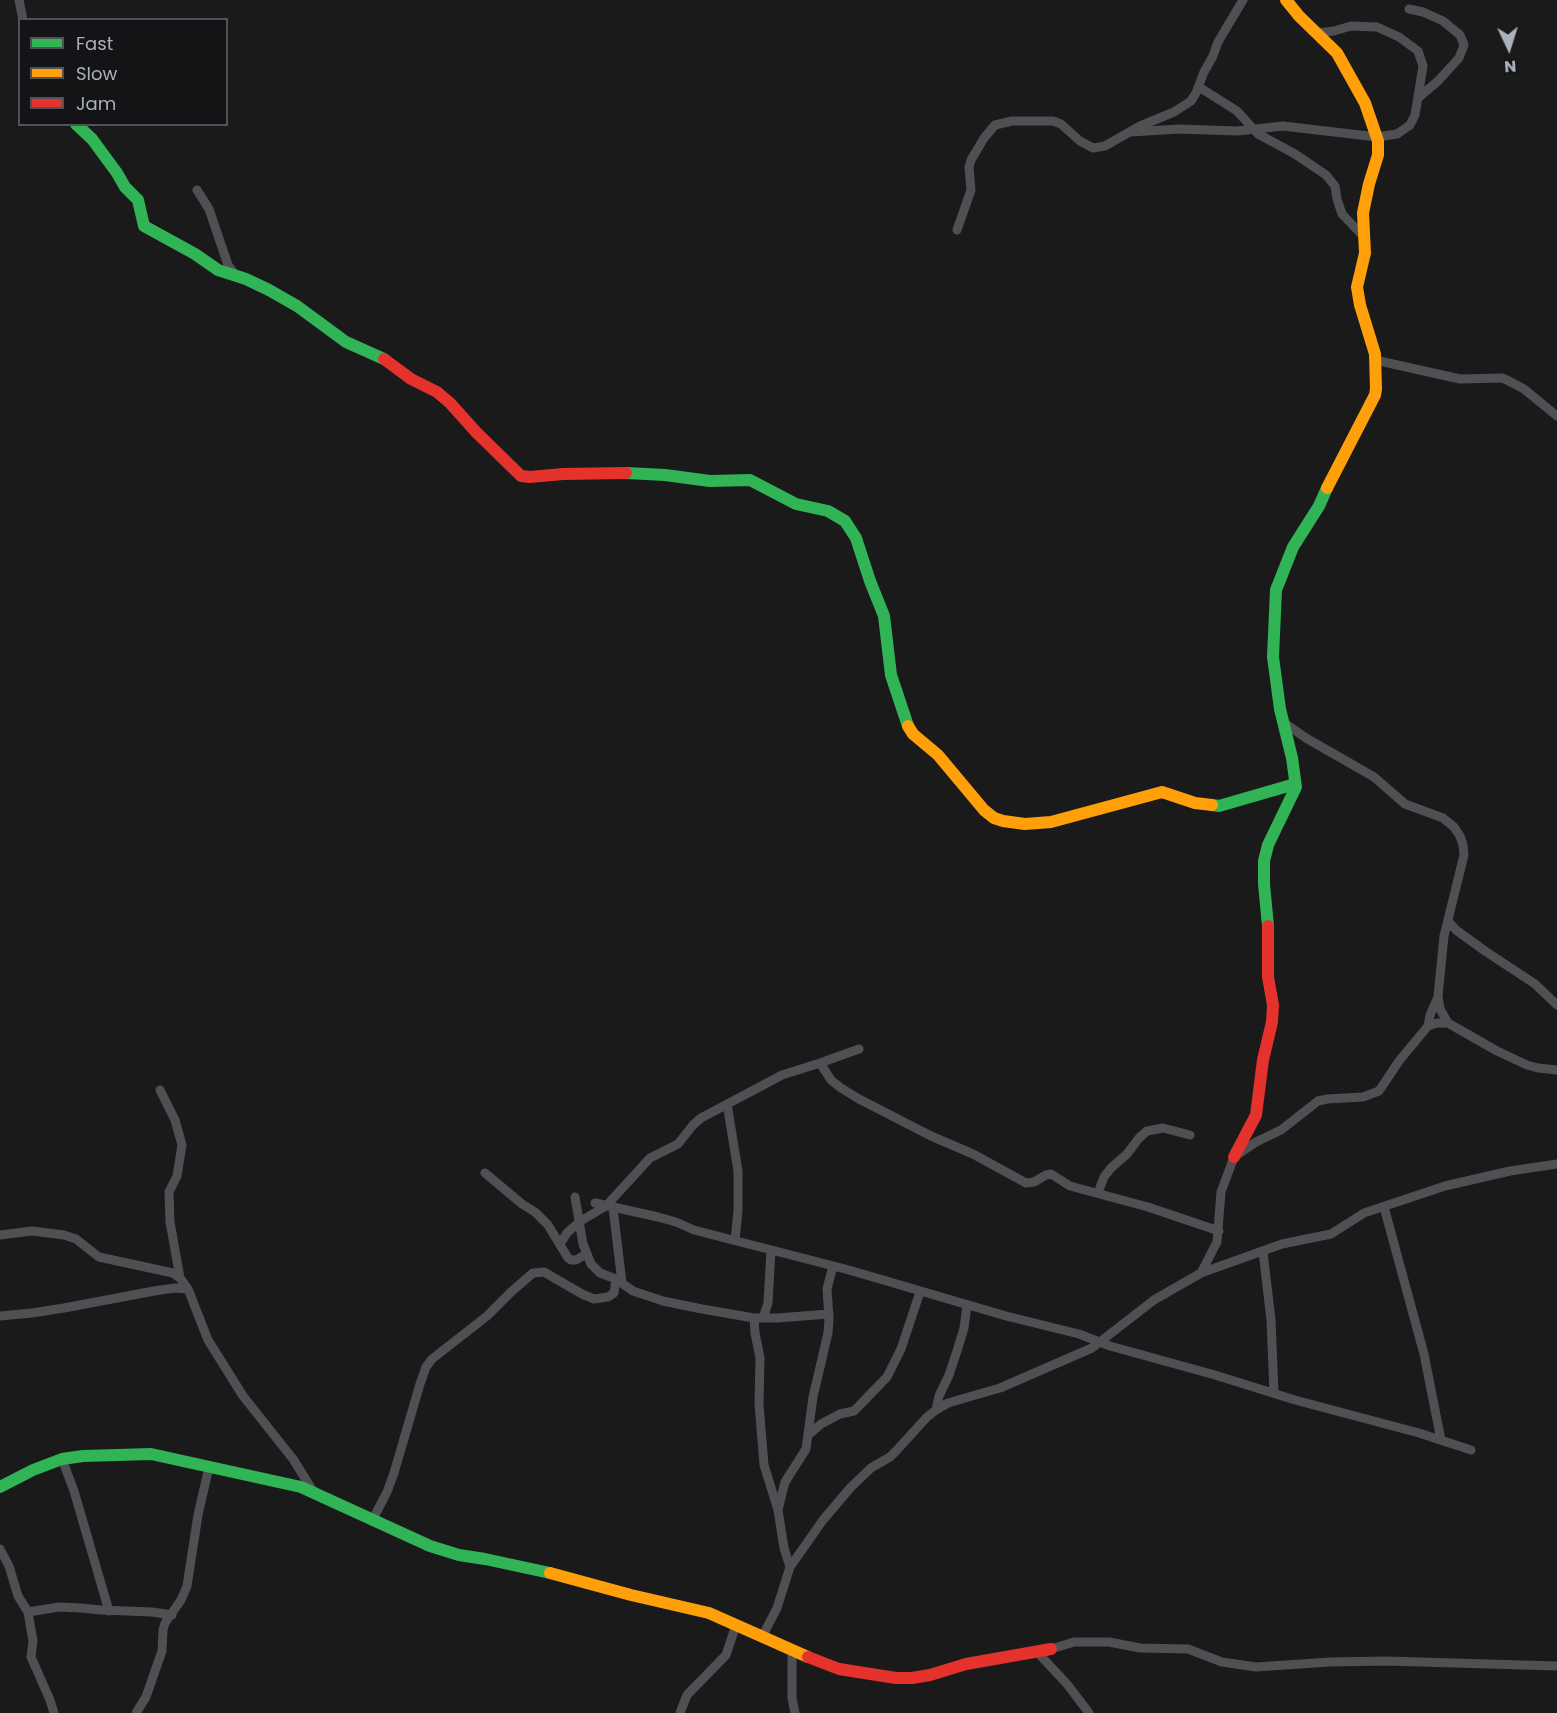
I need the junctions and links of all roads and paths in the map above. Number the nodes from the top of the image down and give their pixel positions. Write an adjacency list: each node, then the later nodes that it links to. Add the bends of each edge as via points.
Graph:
1 (19, 0): 5 (street)
2 (1243, 0): 7 (street, via 1218,42)
3 (1286, 0): 6 (street)
4 (1409, 9): 8 (street, via 1443,21 1460,35 1464,45 1459,58)
5 (23, 18)
6 (1316, 33): 8 (street, via 1370,26 1406,42 1418,51 1423,66); 12 (street, via 1337,53 1359,90)
7 (1199, 87): 10 (street, via 1237,111); 11 (street, via 1184,106)
8 (1418, 98): 12 (street, via 1410,125 1397,134)
9 (78, 126): 16 (street, via 138,200 144,226 218,270)
10 (1253, 130): 11 (street); 12 (street, via 1283,126); 15 (street, via 1326,175 1335,186 1342,214)
11 (1131, 132): 14 (street, via 1093,148 1053,122 1012,121 995,125 971,160 971,190)
12 (1377, 137): 15 (street, via 1378,155 1366,195)
13 (197, 190): 16 (street, via 209,209 228,265)
14 (957, 230)
15 (1364, 237): 17 (street, via 1365,253 1357,290)
16 (236, 276): 20 (street, via 297,306 346,342 387,360 411,379 441,394 521,476 623,473 710,481 750,480 796,504 828,511 845,521 856,538 884,616 891,675 907,725 994,818 1038,824 1162,792 1219,806)
17 (1375, 360): 18 (street, via 1460,379 1502,378 1524,389); 19 (street, via 1375,395 1319,506 1293,547 1276,590 1273,657)
18 (1557, 416)
19 (1283, 722): 20 (street); 21 (street, via 1374,777 1405,804 1438,816 1454,827 1464,855)
20 (1295, 784): 32 (street, via 1264,861 1272,1022 1256,1117)
21 (1448, 921): 22 (street); 23 (street, via 1535,984)
22 (1438, 996): 24 (street); 25 (street)
23 (1557, 1005)
24 (1448, 1023): 25 (street); 28 (street, via 1519,1062)
25 (1428, 1026): 32 (street, via 1375,1094 1321,1099 1281,1130)
26 (859, 1049): 27 (street)
27 (820, 1064): 30 (street, via 782,1075); 35 (street, via 831,1080 859,1100 1015,1178 1030,1183 1052,1174 1070,1186)
28 (1557, 1070)
29 (160, 1090): 50 (street, via 182,1145 170,1192 170,1222)
30 (727, 1104): 38 (street, via 697,1121 676,1146 650,1158); 43 (street, via 738,1171)
31 (1190, 1135): 35 (street, via 1163,1128 1148,1131 1111,1168)
32 (1234, 1157): 41 (street, via 1221,1192)
33 (1557, 1164): 39 (street, via 1456,1182)
34 (484, 1173): 44 (street, via 542,1218)
35 (1098, 1193): 41 (street)
36 (575, 1197): 40 (street)
37 (595, 1203): 38 (street)
38 (610, 1207): 40 (street); 43 (street); 51 (street)
39 (1384, 1207): 46 (street, via 1364,1213 1331,1234); 62 (street, via 1424,1354)
40 (579, 1222): 44 (street); 47 (street)
41 (1219, 1231): 49 (street)
42 (0, 1235): 50 (street, via 32,1231 64,1235 99,1257)
43 (735, 1240): 45 (street)
44 (560, 1244): 47 (street, via 571,1260)
45 (771, 1250): 48 (street); 57 (street, via 767,1307)
46 (1263, 1252): 49 (street); 59 (street)
47 (586, 1254): 51 (street, via 596,1269)
48 (833, 1266): 53 (street); 55 (street, via 827,1289)
49 (1201, 1273): 58 (street, via 1154,1300)
50 (180, 1278): 52 (street)
51 (619, 1281): 57 (street, via 663,1301); 69 (street, via 614,1293 594,1299 544,1272 533,1273 432,1359 420,1384 394,1473)
52 (188, 1289): 56 (street); 67 (street, via 208,1340 243,1396)
53 (920, 1292): 54 (street); 61 (street, via 888,1377 854,1411 840,1414)
54 (967, 1305): 58 (street); 60 (street, via 964,1328)
55 (829, 1314): 57 (street); 61 (street)
56 (0, 1316)
57 (759, 1318): 68 (street, via 755,1334 760,1358 764,1466)
58 (1101, 1342): 59 (street); 60 (street, via 1000,1388)
59 (1274, 1394): 62 (street)
60 (936, 1410): 71 (street, via 897,1450 851,1487)
61 (808, 1435): 68 (street, via 806,1449 785,1482)
62 (1441, 1440): 63 (street)
63 (1471, 1450)
64 (62, 1459): 65 (street, via 145,1454); 66 (street); 72 (street)
65 (209, 1467): 67 (street); 74 (street, via 187,1586)
66 (0, 1487)
67 (313, 1491): 69 (street)
68 (778, 1510): 71 (street)
69 (372, 1521): 75 (street, via 459,1555 709,1613)
70 (0, 1549): 73 (street)
71 (790, 1567): 76 (street, via 777,1608)
72 (109, 1611): 73 (street, via 60,1607); 74 (street)
73 (28, 1612): 81 (street, via 33,1641 31,1657)
74 (172, 1615): 82 (street, via 165,1623 163,1650 150,1688)
75 (736, 1625): 76 (street); 83 (street, via 726,1655 687,1695)
76 (762, 1637): 78 (street)
77 (1051, 1649): 79 (street); 80 (street, via 1074,1642 1109,1642 1140,1648 1188,1649 1222,1662 1263,1667 1386,1661)
78 (792, 1651): 79 (street, via 840,1669 896,1678 926,1676 966,1664); 84 (street)
79 (1037, 1652): 85 (street)
80 (1557, 1666)
81 (54, 1713)
82 (136, 1713)
83 (680, 1713)
84 (795, 1713)
85 (1089, 1713)

